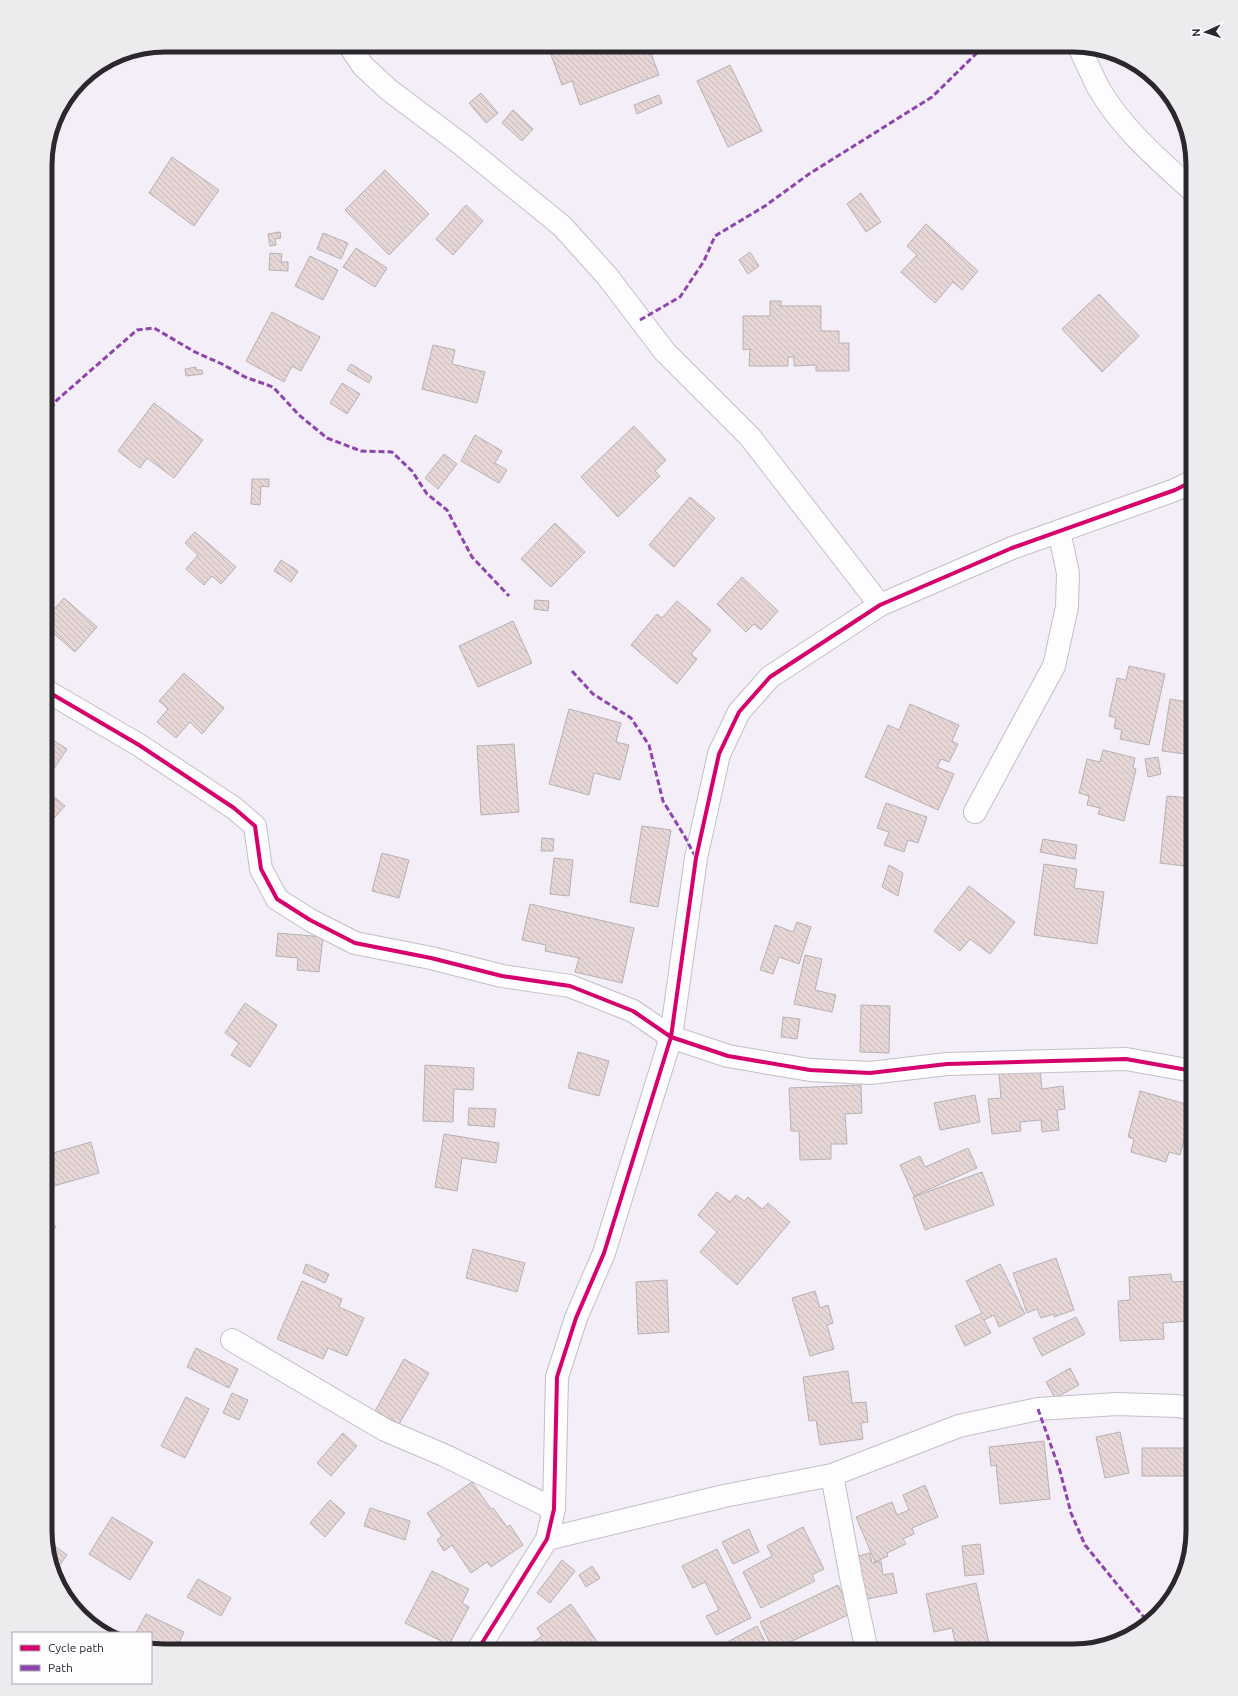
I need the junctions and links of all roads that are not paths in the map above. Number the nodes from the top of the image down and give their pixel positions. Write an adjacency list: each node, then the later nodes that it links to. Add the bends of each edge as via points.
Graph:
1 (353, 52): 6 (street, via 362,66 389,90 461,144 562,226 607,276 665,352 750,437)
2 (1082, 52): 3 (street, via 1099,88 1117,114 1151,153)
3 (1186, 185)
4 (1186, 485): 5 (street)
5 (1059, 531): 6 (street, via 1012,548); 8 (street, via 1068,573 1067,607 1054,666)
6 (880, 605): 9 (street, via 770,677 739,712 720,754 696,858)
7 (52, 694): 9 (street, via 139,745 234,808 255,826 261,869 277,899 310,920 355,942 502,976 570,986 633,1011)
8 (975, 812)
9 (671, 1037): 10 (street, via 728,1056 810,1070 870,1073 946,1064 1126,1059); 14 (street, via 604,1253 576,1318 557,1377)
10 (1186, 1070)
11 (232, 1340): 14 (street, via 385,1430 446,1456)
12 (1186, 1408): 13 (street, via 1117,1404 1038,1409 959,1426)
13 (832, 1475): 15 (street, via 724,1496); 17 (street)
14 (554, 1509): 15 (street)
15 (547, 1538): 16 (street)
16 (481, 1644)
17 (865, 1644)

